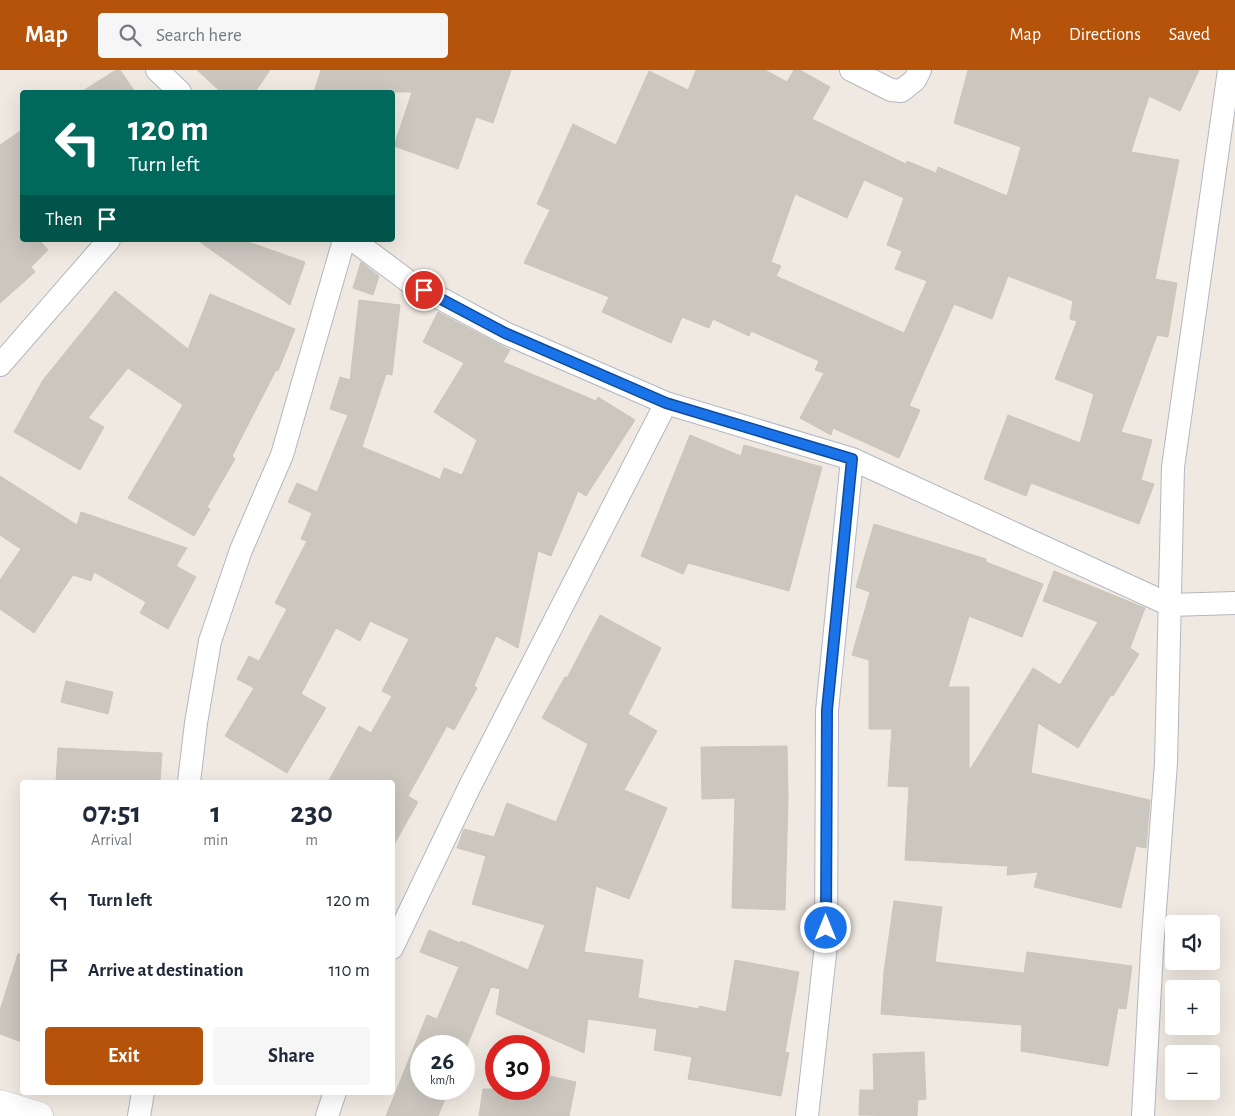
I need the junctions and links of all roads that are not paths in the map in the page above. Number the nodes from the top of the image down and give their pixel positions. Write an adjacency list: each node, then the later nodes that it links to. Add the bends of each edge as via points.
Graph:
1 (157, 70): 5 (street)
2 (852, 70): 3 (street, via 891,90 902,91 915,80)
3 (920, 70)
4 (1229, 70): 13 (street, via 1173,467)
5 (178, 90)
6 (106, 242): 9 (street)
7 (343, 242): 14 (street, via 282,455 241,550 210,641)
8 (356, 242): 10 (street, via 408,281 505,333)
9 (0, 365)
10 (666, 403): 11 (street); 15 (street, via 468,788)
11 (852, 459): 13 (street); 22 (street, via 827,710 826,945)
12 (1235, 603): 13 (street)
13 (1170, 604): 23 (street, via 1166,763)
14 (189, 780)
15 (395, 942)
16 (142, 1095): 20 (street)
17 (334, 1095): 21 (street)
18 (0, 1104): 19 (street)
19 (39, 1116)
20 (138, 1116)
21 (327, 1116)
22 (807, 1116)
23 (1143, 1116)

